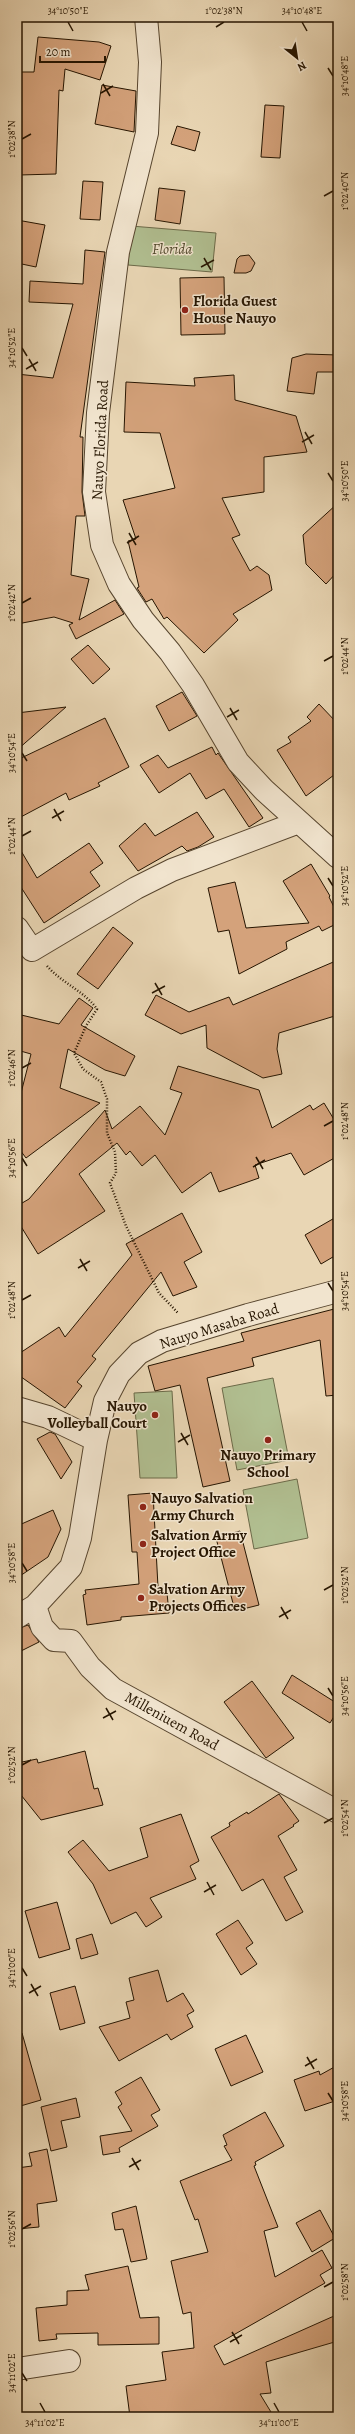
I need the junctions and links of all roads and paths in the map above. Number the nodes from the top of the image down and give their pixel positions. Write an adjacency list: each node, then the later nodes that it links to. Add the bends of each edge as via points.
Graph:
1 (146, 17): 2 (street, Nauyo Florida Road, via 150,62 147,133 118,252 98,413 94,492 102,545 119,584 189,680 238,762)
2 (299, 822): 3 (street, Nauyo Florida Road); 5 (street, via 172,870 136,888)
3 (338, 857)
4 (17, 928): 5 (street)
5 (32, 950): 7 (path, via 56,976 92,1001 97,1009 74,1053 83,1069 101,1082 107,1099 107,1133 115,1152 116,1173 110,1183 126,1226 158,1294)
6 (338, 1291): 7 (street, Nauyo Masaba Road)
7 (196, 1331): 9 (street, Nauyo Masaba Road, via 162,1341 139,1353 119,1374 106,1401)
8 (17, 1408): 9 (street, via 48,1417)
9 (96, 1440): 10 (street, Nauyo Masaba Road, via 80,1538 71,1567)
10 (26, 1612): 11 (street, Milleniuem Road, via 54,1640 71,1641 90,1667 113,1688)
11 (338, 1812)
12 (69, 2361): 13 (street)
13 (17, 2369)

